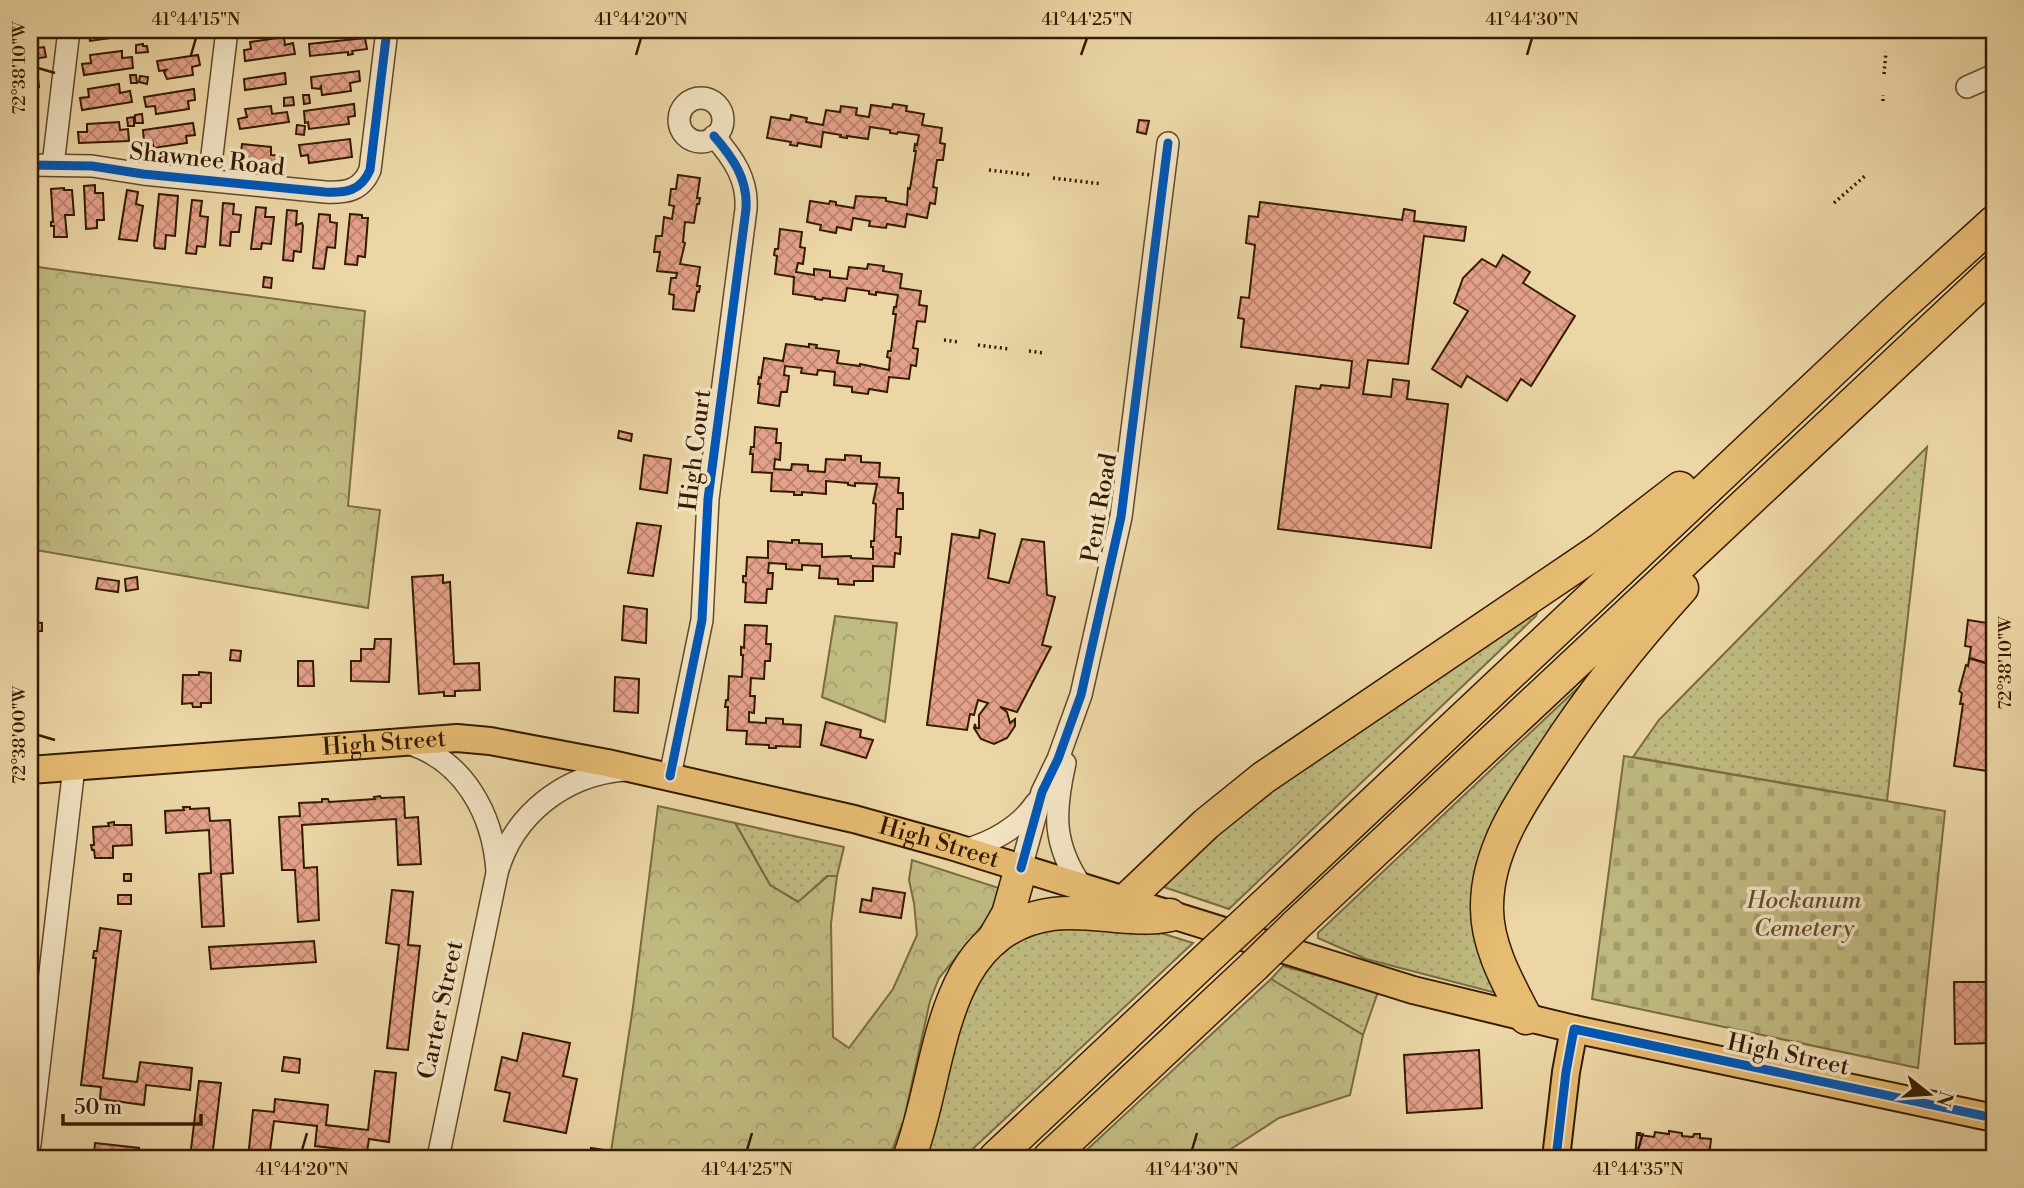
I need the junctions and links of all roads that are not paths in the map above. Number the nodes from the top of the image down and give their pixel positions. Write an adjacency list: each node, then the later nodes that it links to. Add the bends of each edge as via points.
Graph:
1 (69, 30): 9 (street)
2 (227, 30): 10 (street)
3 (387, 30): 10 (street, Shawnee Road, via 370,170 361,184 348,192 325,192)
4 (1994, 75): 5 (street)
5 (1967, 87)
6 (714, 136): 20 (street, High Court, via 740,173 746,209 708,499 704,611)
7 (1168, 143): 15 (street, Pent Road, via 1123,503)
8 (30, 165): 9 (street, Shawnee Road)
9 (53, 165): 10 (street, Shawnee Road)
10 (209, 180)
11 (1994, 222): 13 (highway)
12 (1994, 271): 14 (highway)
13 (1782, 418): 26 (highway, via 1720,456 1601,549 1263,778 1200,829); 35 (highway, bridge)
14 (1751, 498): 29 (highway, via 1718,547 1599,685 1541,771 1503,839 1488,887 1487,918 1502,968); 36 (highway, bridge)
15 (1085, 679): 21 (street, Pent Road); 25 (street, Pent Road, via 1056,814 1066,859)
16 (405, 742): 17 (main road, High Street); 19 (main road, High Street, via 470,739); 24 (street, Carter Street, via 439,757 461,777 485,815)
17 (75, 767): 18 (main road, High Street); 32 (street)
18 (30, 769)
19 (640, 770): 20 (main road, High Street); 24 (street, Carter Street, via 591,776 549,797 515,833)
20 (670, 776): 22 (main road, High Street)
21 (1042, 792): 22 (street, Pent Road, via 1008,830); 23 (street, Pent Road)
22 (964, 850): 23 (main road, High Street)
23 (1021, 868): 25 (main road, High Street); 28 (highway, via 1008,914)
24 (497, 873): 33 (street, Carter Street)
25 (1082, 887): 26 (main road, High Street)
26 (1125, 901): 27 (main road, High Street)
27 (1170, 915): 28 (highway, via 1052,914 1018,924); 29 (main road, High Street, via 1373,979)
28 (993, 940): 34 (highway, via 970,966 954,997)
29 (1526, 1018): 30 (main road, High Street)
30 (1574, 1029): 31 (main road, High Street); 37 (main road)
31 (1994, 1118)
32 (30, 1144)
33 (438, 1158)
34 (909, 1158)
35 (995, 1158)
36 (1049, 1158)
37 (1556, 1158)

